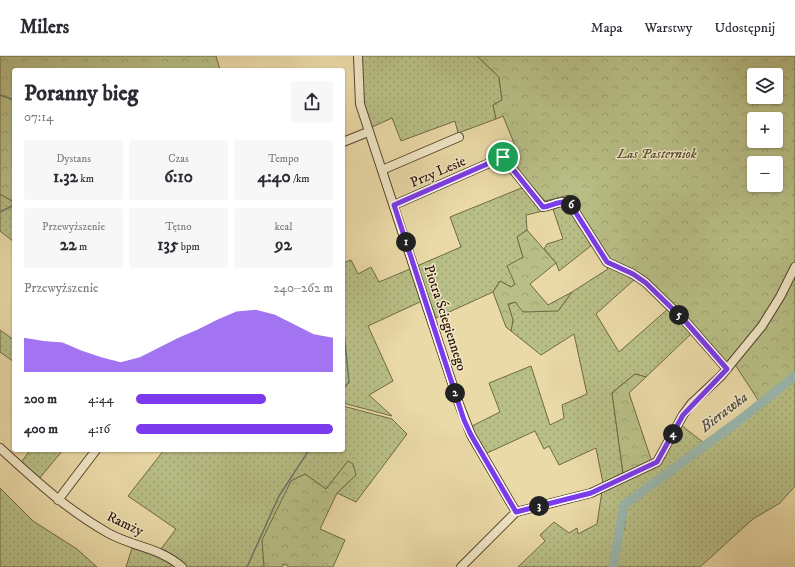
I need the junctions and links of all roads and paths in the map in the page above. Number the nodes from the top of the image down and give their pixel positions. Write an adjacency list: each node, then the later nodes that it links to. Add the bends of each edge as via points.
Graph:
1 (358, 56): 2 (street, Piotra Ściegiennego, via 360,104)
2 (368, 132): 4 (street); 5 (street, Piotra Ściegiennego)
3 (459, 137): 5 (street)
4 (345, 141)
5 (382, 170): 6 (street, Piotra Ściegiennego)
6 (394, 205): 8 (street, Przy Lesie, via 503,157 543,207 564,200 569,202 607,262 646,283 685,321); 12 (street, Piotra Ściegiennego, via 464,420)
7 (795, 267): 8 (street, via 769,315)
8 (727, 369): 12 (street, via 683,415 657,462 591,493)
9 (0, 448): 11 (street, Ramży)
10 (94, 452): 11 (street)
11 (58, 500): 13 (street, Ramży, via 108,533 170,556)
12 (516, 512): 14 (street)
13 (182, 567)
14 (461, 567)

